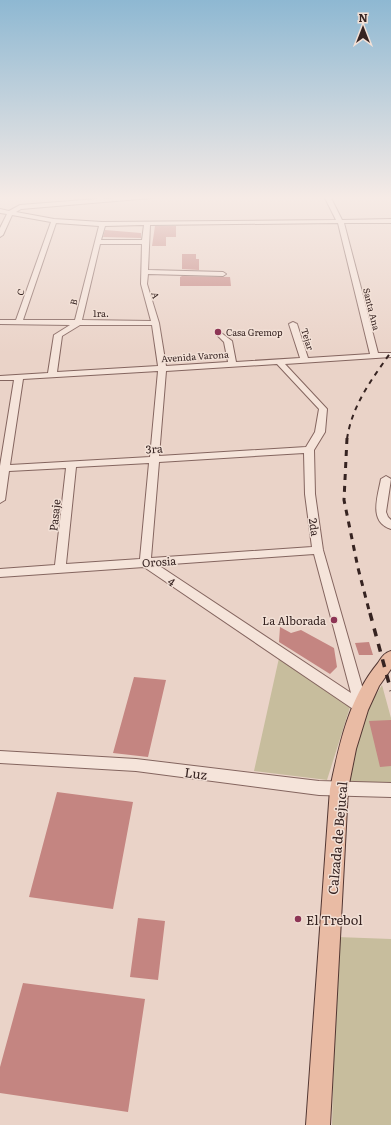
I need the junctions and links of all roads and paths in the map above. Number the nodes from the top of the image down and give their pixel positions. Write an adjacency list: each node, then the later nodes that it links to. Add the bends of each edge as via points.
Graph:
1 (45, 248): 8 (street, C)
2 (96, 248): 10 (street, B)
3 (145, 248): 5 (street, A)
4 (347, 248): 15 (street, Santa Ana)
5 (144, 272): 6 (street); 11 (street, A, via 144,284)
6 (223, 274)
7 (0, 322): 8 (street, 1ra.)
8 (19, 322): 9 (street, 1ra.)
9 (47, 323): 10 (street, 1ra.); 14 (street)
10 (78, 323): 11 (street, 1ra.); 14 (street)
11 (155, 323): 20 (street, A)
12 (293, 324): 17 (street, Tejar)
13 (220, 334): 19 (street, via 228,341)
14 (58, 335): 21 (street)
15 (374, 355): 16 (street, Avenida Varona); 17 (street, Avenida Varona)
16 (391, 355)
17 (304, 359): 18 (street, Avenida Varona)
18 (278, 361): 19 (street, Avenida Varona); 24 (street, via 323,409 320,432)
19 (232, 364): 20 (street, Avenida Varona)
20 (162, 369): 21 (street, Avenida Varona); 25 (street)
21 (52, 375): 22 (street, Avenida Varona)
22 (19, 377): 23 (street, Avenida Varona); 27 (street)
23 (0, 378)
24 (309, 450): 25 (street, 3ra); 31 (street, 2da, via 310,494)
25 (154, 460): 26 (street, 3ra); 32 (street)
26 (71, 465): 27 (street, 3ra); 33 (street, Pasaje)
27 (3, 469): 29 (street)
28 (386, 479): 30 (street, via 381,512 383,519)
29 (0, 500)
30 (391, 525)
31 (318, 550): 32 (street, Orosia); 36 (street, 2da)
32 (145, 562): 33 (street, Orosia); 36 (street, 4)
33 (60, 569): 34 (street, Orosia)
34 (0, 573)
35 (391, 657): 36 (main road, Calzada de Bejucal, via 372,684)
36 (361, 707): 38 (main road, Calzada de Bejucal, via 348,742)
37 (0, 757): 38 (street, Luz, via 136,765)
38 (339, 789): 39 (street, Luz); 40 (main road, Calzada de Bejucal)
39 (391, 790)
40 (318, 1125)

